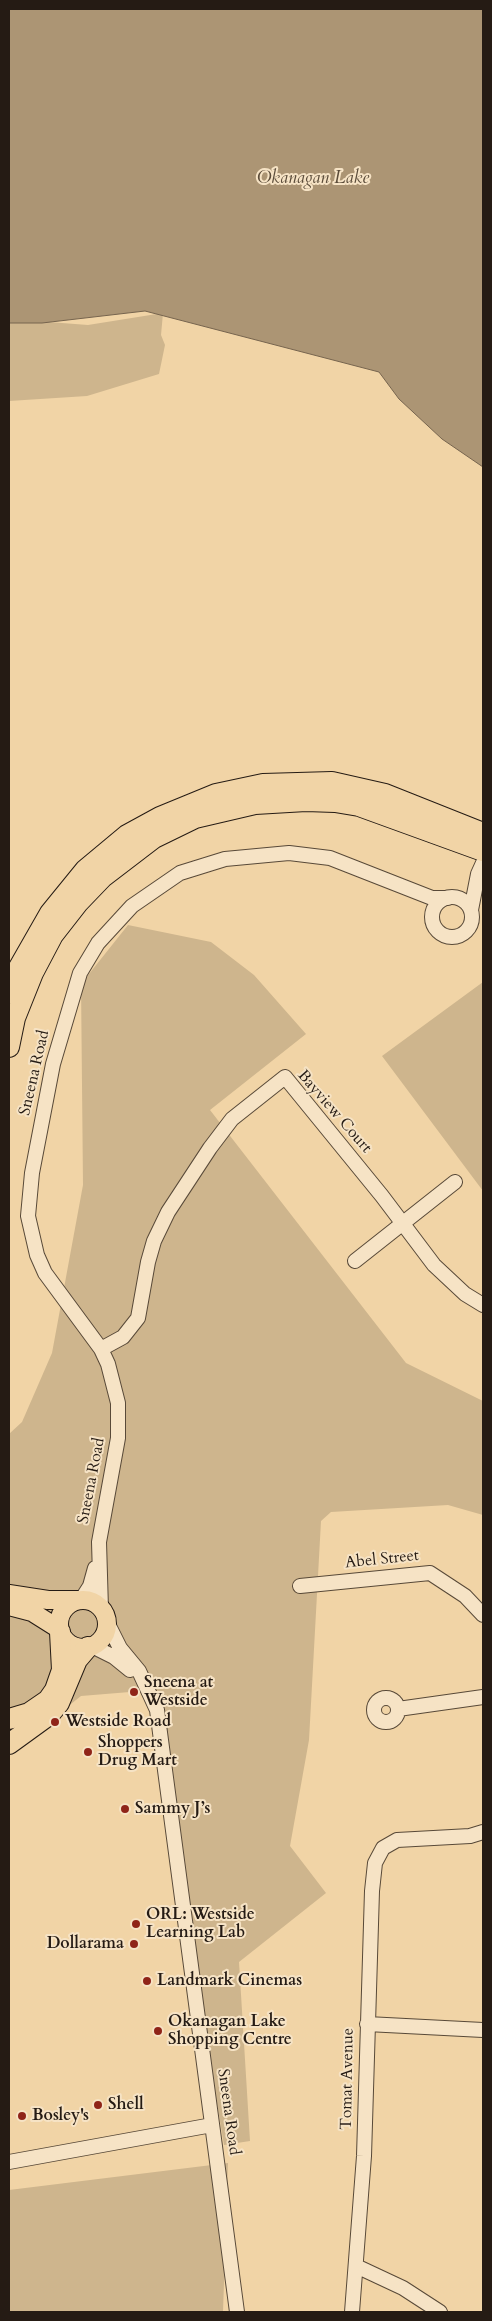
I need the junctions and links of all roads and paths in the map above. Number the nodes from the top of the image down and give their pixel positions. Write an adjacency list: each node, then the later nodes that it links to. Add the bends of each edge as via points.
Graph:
1 (481, 850): 3 (street); 5 (street); 6 (highway, via 385,794 332,782 263,784 216,794 160,817 127,835 85,870 50,913 18,969); 7 (highway, via 359,806 335,802 255,804 195,818 154,838 103,877 78,903 53,935 33,973 15,1018)
2 (401, 886): 3 (street, Sneena Road, via 432,898); 4 (street, Sneena Road); 12 (street, Sneena Road, via 330,858 288,854 225,859 180,874 132,906 98,943 80,974 53,1064 32,1173 28,1216 37,1255 45,1273)
3 (452, 897): 4 (street, via 440,901); 5 (street, via 468,904)
4 (432, 914): 5 (street, via 436,930 451,938 467,932)
5 (475, 919)
6 (9, 992)
7 (9, 1047)
8 (455, 1182): 9 (street)
9 (402, 1224): 10 (street); 11 (street, Bayview Court, via 434,1265 465,1294); 12 (street, Bayview Court, via 285,1077 232,1119 210,1148 168,1212 154,1241 138,1318 123,1337)
10 (355, 1261)
11 (483, 1305)
12 (101, 1349): 13 (street, Sneena Road, via 112,1378 119,1421)
13 (98, 1557): 16 (street, Sneena Road, via 90,1586); 18 (street, Sneena Road)
14 (300, 1586): 19 (street, Abel Street, via 430,1573 465,1596)
15 (9, 1594): 16 (main road, via 48,1600)
16 (80, 1600): 18 (main road, via 92,1602); 20 (main road, via 65,1608 61,1614)
17 (9, 1606): 20 (main road, via 32,1612)
18 (104, 1614): 21 (main road, via 104,1635); 22 (street, Sneena Road, via 111,1634)
19 (483, 1615)
20 (60, 1630): 21 (main road, via 73,1646); 25 (highway, via 62,1670 55,1690 30,1714)
21 (90, 1647): 22 (street, Sneena Road, via 114,1656); 26 (highway, via 76,1660 59,1703 49,1715)
22 (144, 1682): 30 (street, Sneena Road, via 157,1710 160,1726)
23 (483, 1697): 24 (street)
24 (398, 1709)
25 (9, 1719)
26 (9, 1744)
27 (483, 1832): 28 (street, Tomat Avenue, via 470,1836 397,1840 382,1848 375,1863 372,1892)
28 (367, 2024): 29 (street); 32 (street, Tomat Avenue, via 364,2156)
29 (483, 2030)
30 (212, 2125): 31 (street); 33 (street, Sneena Road)
31 (9, 2162)
32 (356, 2266): 34 (street, Tomat Avenue); 35 (street, via 403,2288)
33 (237, 2312)
34 (352, 2312)
35 (440, 2312)

